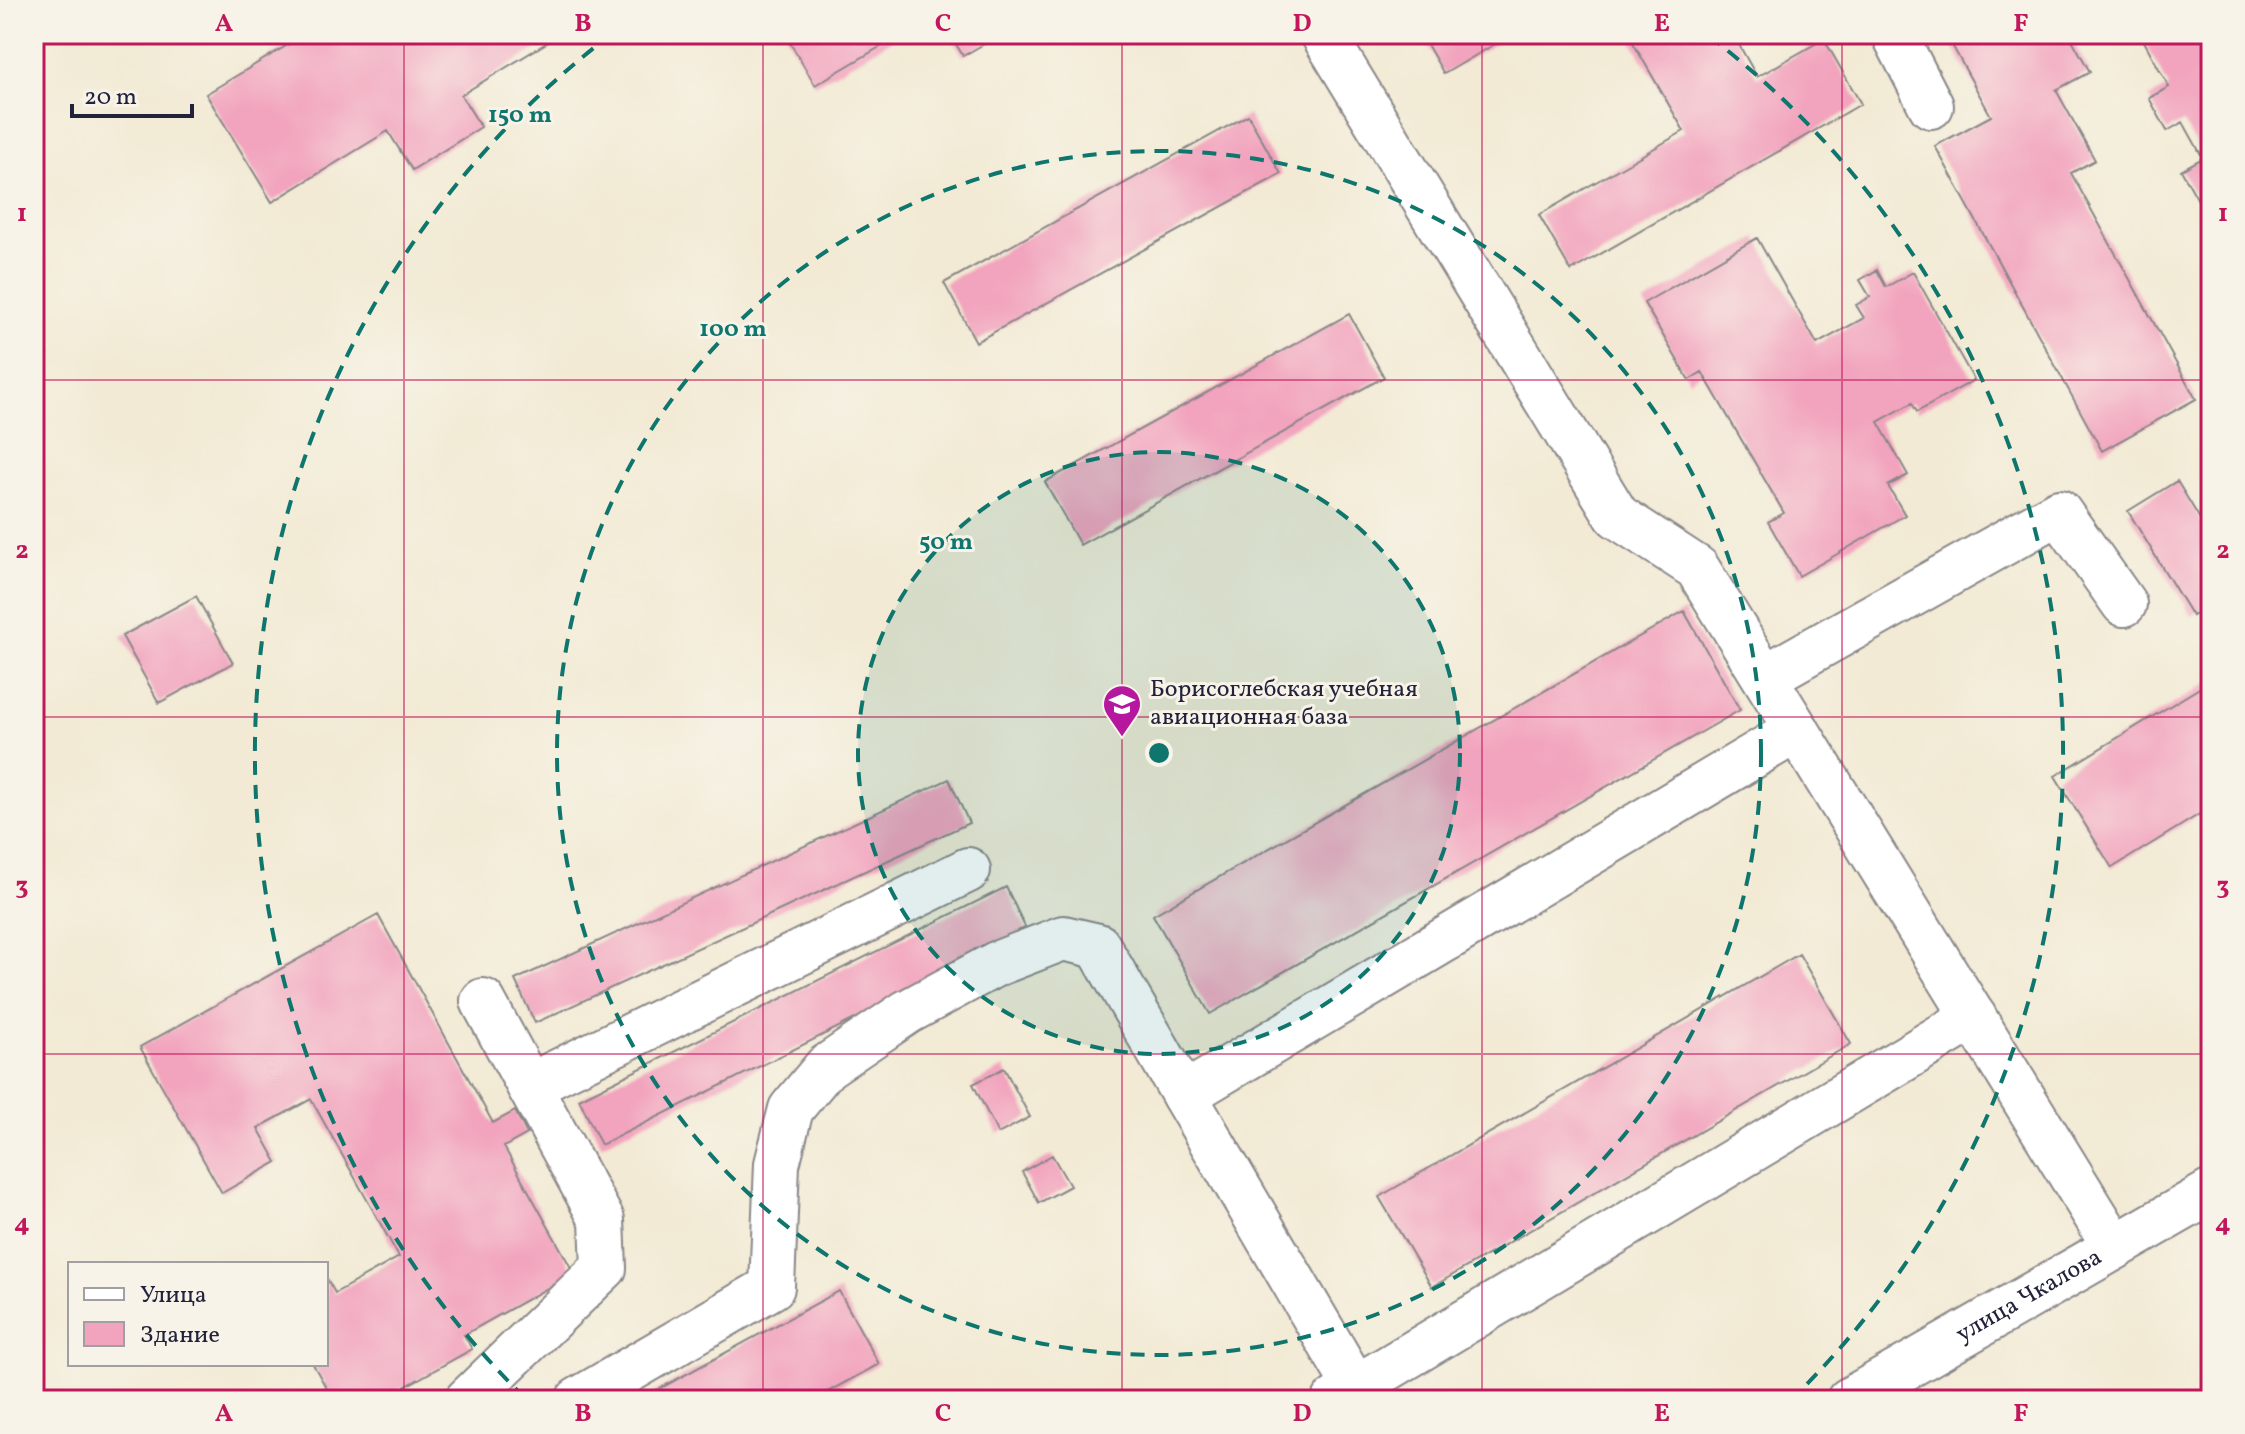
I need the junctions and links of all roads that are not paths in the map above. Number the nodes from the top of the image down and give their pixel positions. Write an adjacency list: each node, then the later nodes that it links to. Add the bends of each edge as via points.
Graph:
1 (1323, 34): 5 (street, via 1617,516 1697,568)
2 (1894, 34): 3 (street)
3 (1931, 106)
4 (2124, 604): 5 (street, via 2059,512)
5 (1765, 677): 6 (street)
6 (1797, 730): 9 (street); 11 (street)
7 (968, 870): 10 (street)
8 (483, 1001): 10 (street)
9 (1974, 1017): 13 (street); 14 (street)
10 (529, 1086): 15 (street, via 602,1220 604,1268)
11 (1184, 1095): 14 (street); 16 (street, via 1098,946 1063,938 996,964 907,1012 826,1067 791,1109 777,1164 772,1287)
12 (2211, 1192): 13 (street, улица Чкалова)
13 (2115, 1247): 17 (street, улица Чкалова)
14 (1346, 1394)
15 (467, 1400)
16 (578, 1400)
17 (1849, 1400)

